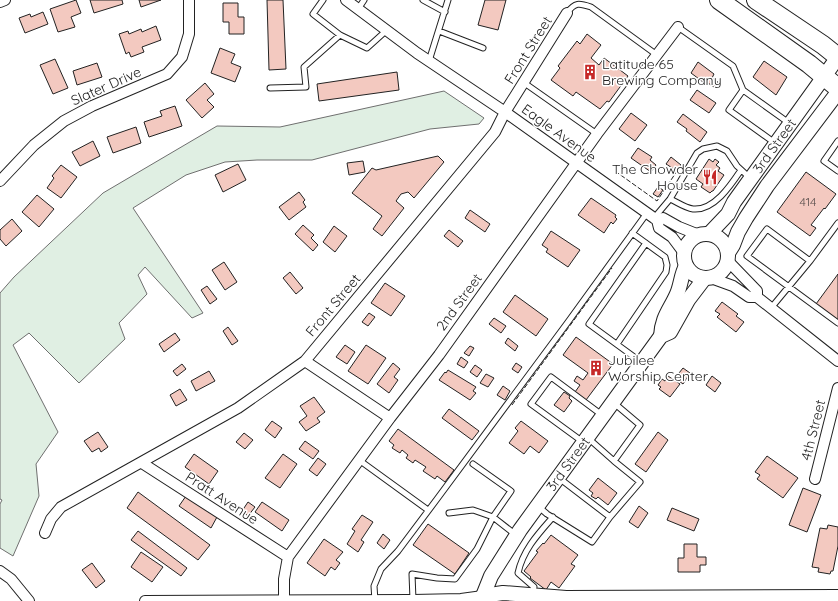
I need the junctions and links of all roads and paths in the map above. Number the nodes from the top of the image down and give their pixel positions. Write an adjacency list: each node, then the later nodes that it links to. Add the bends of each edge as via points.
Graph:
1 (5, 0): 10 (street)
2 (189, 0): 36 (street, Slater Drive, via 189,34 182,57 167,74 92,106 64,121 34,145)
3 (323, 0): 17 (lane, via 312,14)
4 (346, 0): 11 (street, Eagle Avenue)
5 (364, 0): 11 (lane)
6 (423, 0): 12 (lane)
7 (448, 0): 12 (lane)
8 (718, 0): 22 (highway, via 809,64)
9 (756, 0): 20 (highway)
10 (0, 2)
11 (358, 9): 15 (street, Eagle Avenue)
12 (445, 12): 16 (lane)
13 (568, 13): 19 (lane, via 571,7 577,4 591,7); 23 (street, Front Street)
14 (678, 27): 19 (street, 2nd Street); 26 (lane, via 733,66)
15 (387, 30): 17 (lane, via 367,48); 21 (street, Eagle Avenue)
16 (439, 31): 18 (lane); 21 (lane)
17 (340, 35): 24 (lane, via 304,67 306,87)
18 (483, 48)
19 (656, 55): 30 (street, 2nd Street)
20 (838, 57): 22 (street, 3rd Street)
21 (429, 61): 28 (street, Eagle Avenue)
22 (823, 77): 25 (highway); 29 (street, 3rd Street)
23 (523, 82): 28 (street, Front Street); 30 (lane)
24 (270, 88)
25 (838, 88)
26 (743, 90): 29 (lane); 32 (lane, via 729,110)
27 (838, 92): 43 (street, 3rd Street, via 767,186 738,232)
28 (505, 112): 33 (street, Eagle Avenue); 53 (street, Front Street, via 495,132)
29 (790, 124): 32 (street, 3rd Street)
30 (598, 134): 33 (street, 2nd Street)
31 (838, 141): 34 (lane, via 824,161)
32 (776, 144): 35 (street, 3rd Street)
33 (577, 164): 38 (street, Eagle Avenue); 59 (street, 2nd Street, via 439,355)
34 (838, 171)
35 (746, 174): 37 (lane, via 711,205 702,208 694,209); 37 (lane, via 727,151 717,146 703,149 697,153); 41 (street, 3rd Street, via 728,214)
36 (0, 182)
37 (670, 199): 38 (lane)
38 (653, 217): 40 (lane); 41 (street, Eagle Avenue, via 663,218 679,227); 44 (street, Eagle Avenue, via 659,228 672,237)
39 (838, 223): 45 (lane)
40 (632, 233): 42 (lane); 68 (lane)
41 (704, 235): 43 (street, via 720,238 727,247); 44 (street, via 689,242)
42 (646, 243): 52 (lane, via 665,257 666,272); 52 (lane, via 589,324)
43 (728, 257): 46 (street, via 722,272); 48 (street, via 741,276 757,291)
44 (685, 260): 46 (street, via 690,272 697,277); 51 (street, 3rd Street, via 678,294 662,324)
45 (810, 261): 47 (lane); 47 (lane, via 767,229 747,256)
46 (708, 278): 48 (street, via 733,286 750,297); 51 (street, 3rd Street, via 688,300 670,332)
47 (789, 287): 49 (lane); 50 (lane)
48 (757, 297): 49 (street)
49 (771, 309): 54 (street)
50 (838, 323)
51 (661, 336): 55 (street, 3rd Street)
52 (617, 344): 55 (lane)
53 (305, 361): 59 (street); 63 (street, Front Street, via 238,408)
54 (838, 361)
55 (642, 363): 57 (street, 3rd Street)
56 (838, 388): 66 (street, 4th Street)
57 (613, 402): 58 (street, 3rd Street); 62 (lane, via 640,425)
58 (603, 416): 60 (street, 3rd Street); 60 (lane, via 551,377 531,404)
59 (390, 418): 61 (street, 2nd Street)
60 (586, 440): 62 (lane); 65 (street, 3rd Street)
61 (359, 460): 68 (lane); 75 (street, 2nd Street)
62 (614, 460): 72 (lane, via 640,482)
63 (142, 463): 73 (street, Front Street, via 62,507 51,519); 75 (street, Pratt Avenue)
64 (473, 464): 70 (lane, via 511,491)
65 (559, 478): 67 (street, 3rd Street); 72 (lane)
66 (815, 479)
67 (538, 506): 71 (lane); 74 (street, 3rd Street)
68 (428, 510): 88 (lane, via 398,551 380,569 374,586)
69 (449, 513): 70 (lane, via 473,510)
70 (493, 517): 74 (lane); 81 (lane, via 477,549 455,579 412,574)
71 (552, 517): 72 (lane, via 592,542); 77 (lane, via 532,542 520,563 518,572 534,586)
72 (610, 517)
73 (44, 533)
74 (517, 535): 79 (street, 3rd Street, via 492,576)
75 (288, 557): 87 (street, 2nd Street, via 284,578)
76 (0, 571): 84 (street, via 11,579)
77 (532, 595): 79 (street, via 503,593); 82 (street)
78 (838, 597): 80 (street)
79 (482, 599): 81 (street)
80 (786, 599): 83 (street)
81 (413, 600): 88 (street)
82 (566, 600): 83 (street)
83 (662, 600)
84 (29, 601)
85 (144, 601): 86 (street)
86 (197, 601): 87 (street)
87 (284, 601): 88 (street)
88 (375, 601)

